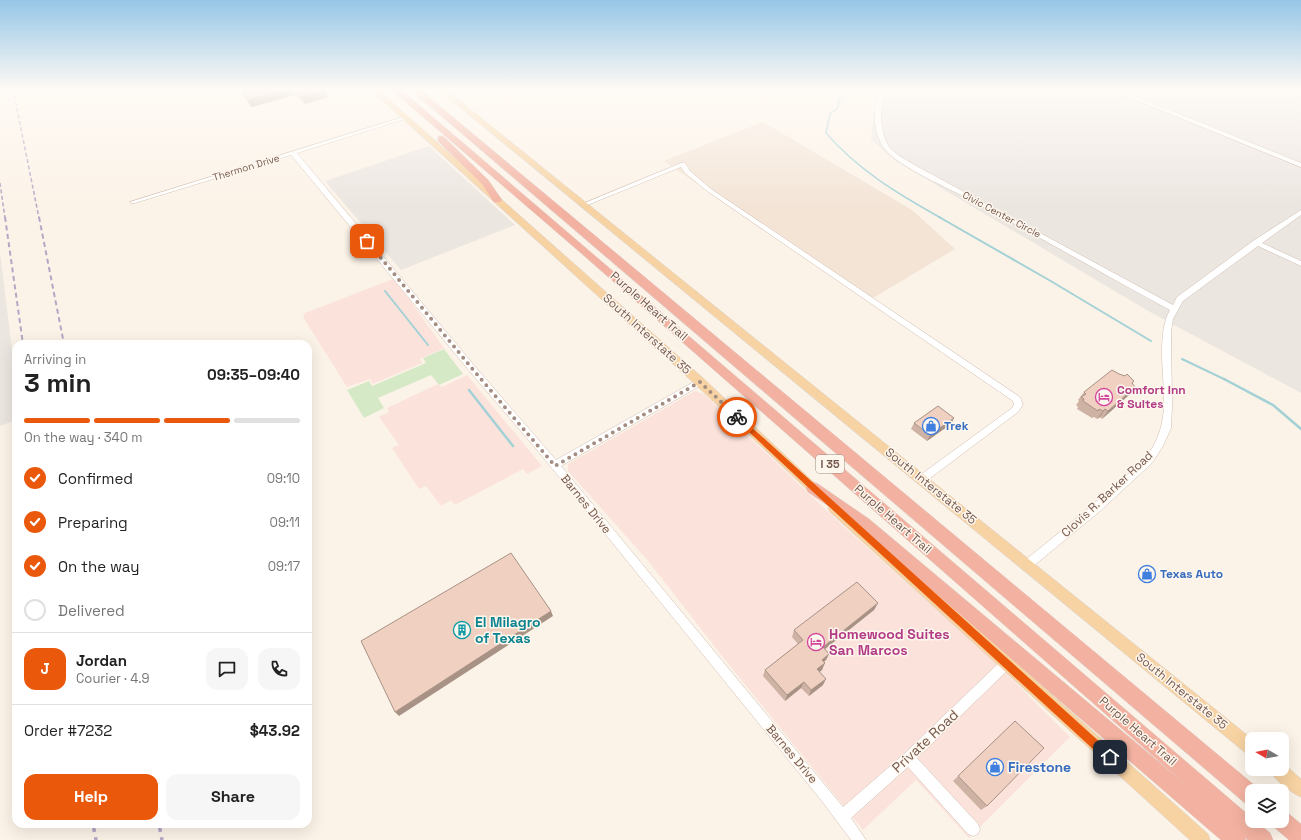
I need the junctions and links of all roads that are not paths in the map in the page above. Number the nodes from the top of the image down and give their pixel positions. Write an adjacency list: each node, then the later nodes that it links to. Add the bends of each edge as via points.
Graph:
1 (372, 128): 11 (street, Thermon Drive)
2 (416, 128): 13 (main road, South Interstate 35)
3 (432, 128): 13 (highway, via 485,182)
4 (440, 128): 38 (highway, Purple Heart Trail / I 35)
5 (461, 128): 10 (highway, Purple Heart Trail / I 35)
6 (462, 128): 10 (highway)
7 (490, 128): 15 (main road, South Interstate 35)
8 (880, 128): 19 (street, Civic Center Circle, via 881,139 888,149 918,169)
9 (1208, 128): 12 (street)
10 (466, 132): 30 (highway, Purple Heart Trail / I 35)
11 (293, 153): 14 (street, Thermon Drive); 21 (street, Barnes Drive)
12 (1301, 166)
13 (497, 200): 20 (main road, South Interstate 35)
14 (133, 202)
15 (584, 205): 22 (main road, South Interstate 35); 22 (street, via 683,164 687,172 709,190 1017,399 1019,405 1015,410)
16 (1301, 212): 17 (street, Clovis R. Barker Road)
17 (1256, 243): 18 (street); 19 (street, Clovis R. Barker Road, via 1189,291)
18 (1301, 264)
19 (1174, 309): 24 (street, Clovis R. Barker Road, via 1167,332 1166,428 1158,446 1149,460)
20 (700, 382): 21 (street); 23 (main road, South Interstate 35)
21 (555, 466): 31 (street, Barnes Drive)
22 (922, 479): 24 (main road, South Interstate 35)
23 (813, 488): 25 (main road, South Interstate 35); 37 (highway, via 864,523)
24 (1027, 565): 26 (main road, South Interstate 35)
25 (1006, 664): 27 (street, Private Road); 36 (main road, South Interstate 35)
26 (1245, 742)
27 (908, 758): 31 (street, Private Road); 33 (street)
28 (1285, 776): 29 (main road)
29 (1301, 789)
30 (1245, 790)
31 (843, 816): 35 (street, Barnes Drive)
32 (1289, 827): 34 (highway)
33 (973, 829)
34 (1301, 837)
35 (859, 840)
36 (1202, 840)
37 (1236, 840)
38 (1263, 840)

